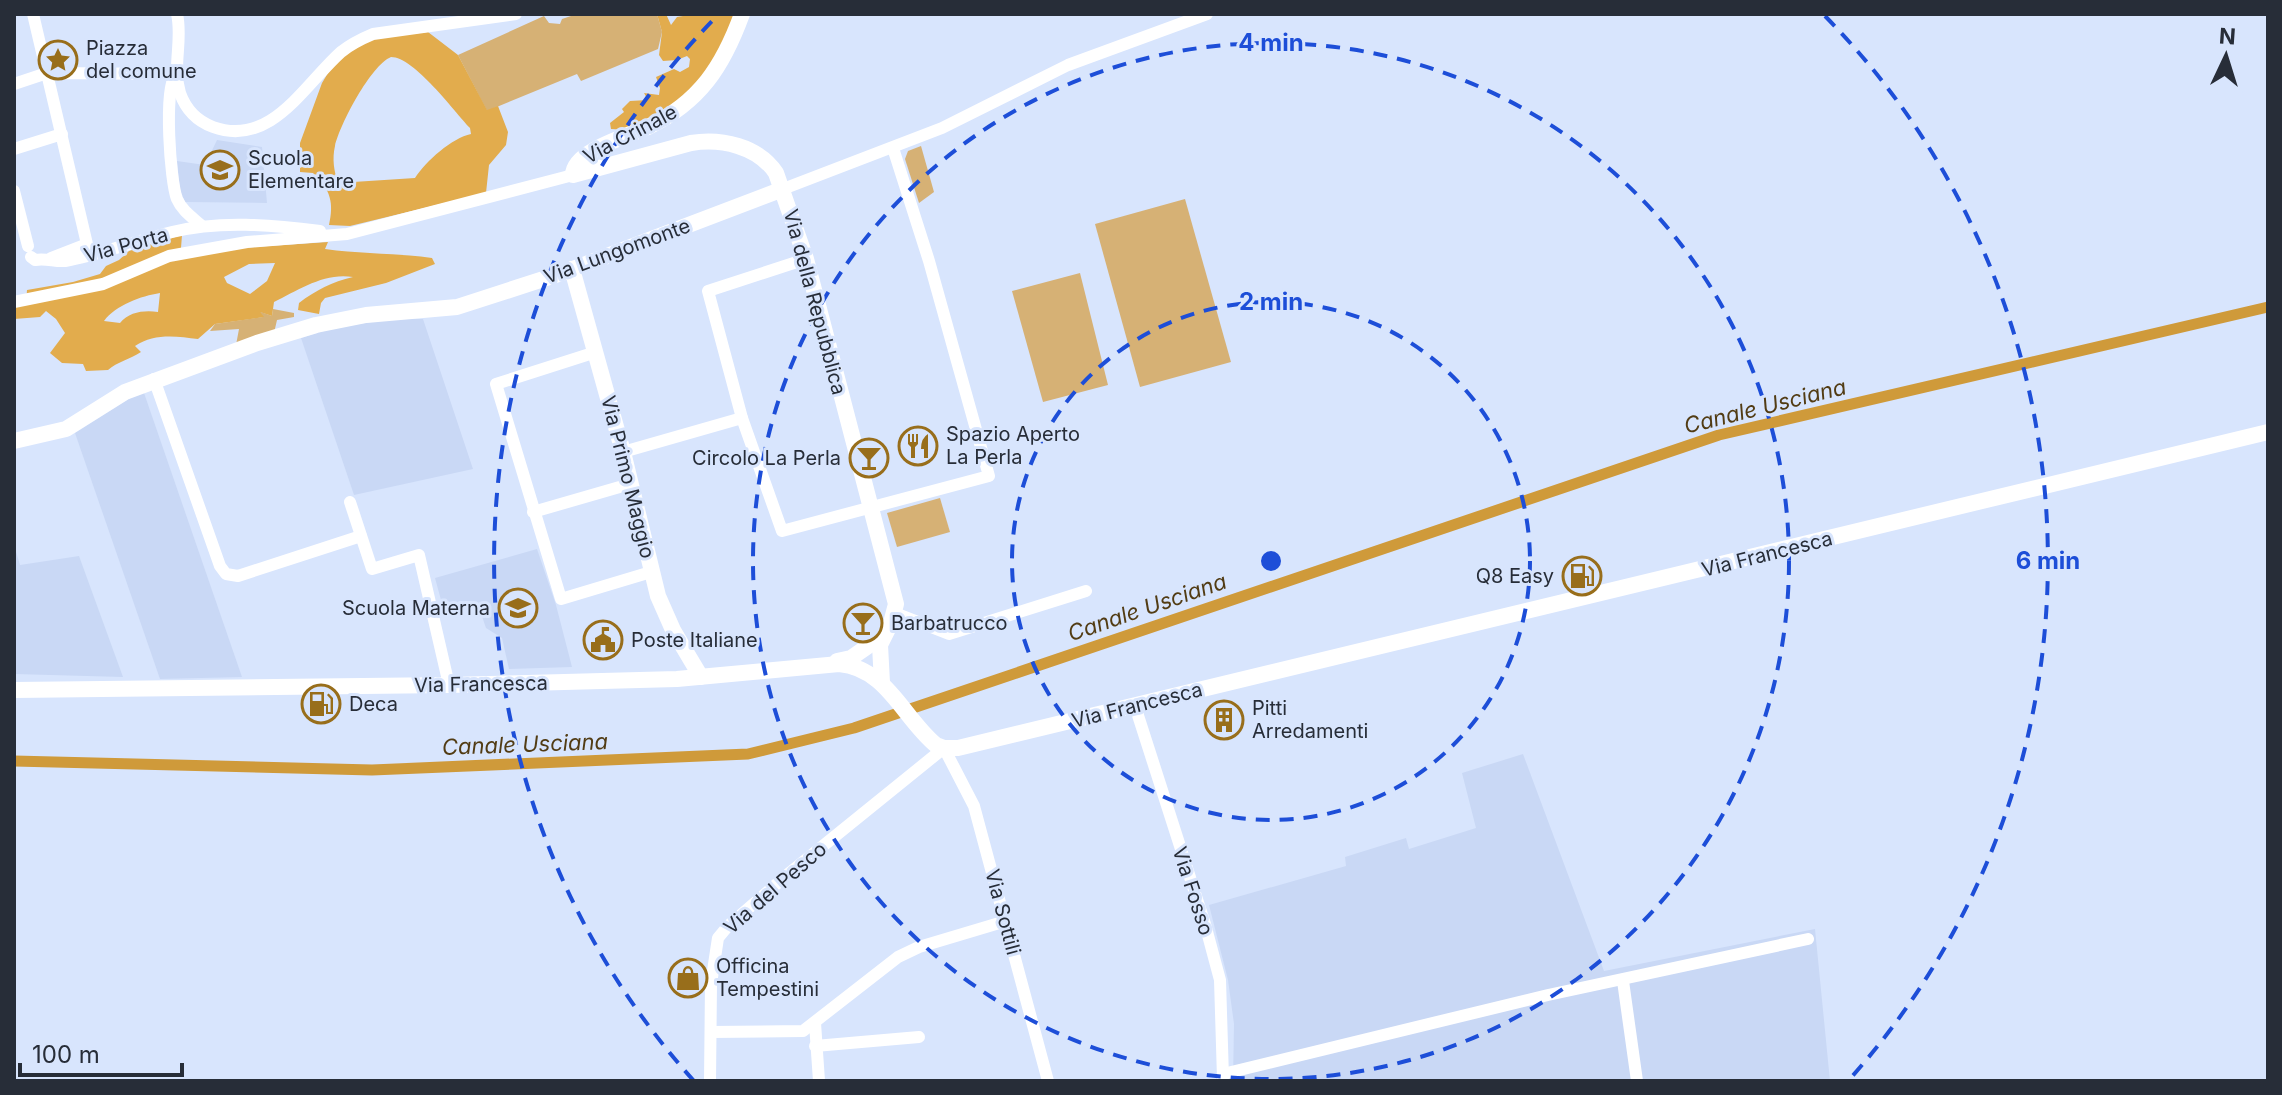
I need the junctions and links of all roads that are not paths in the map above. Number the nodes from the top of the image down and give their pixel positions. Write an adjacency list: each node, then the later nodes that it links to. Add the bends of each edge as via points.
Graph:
1 (33, 14): 6 (street)
2 (177, 14): 7 (street)
3 (516, 14): 7 (street, via 394,30 354,42 281,114 253,130 221,129 198,119 182,98)
4 (742, 14): 12 (main road, Via Crinale, via 722,61 697,94 651,126 582,156)
5 (1207, 14): 10 (street, Via Lungomonte, via 1058,70)
6 (47, 73): 7 (street); 8 (street); 9 (street)
7 (177, 74): 15 (street, via 170,91 174,185 183,209)
8 (14, 84)
9 (62, 134): 11 (street); 17 (street, Via Porta, via 87,244)
10 (893, 148): 13 (street, Via Lungomonte); 29 (street, via 989,476)
11 (14, 149)
12 (573, 175): 13 (main road, Via della Repubblica, via 711,141 761,156); 16 (street, Via della Repubblica)
13 (783, 189): 18 (main road, Via della Repubblica); 19 (main road, Via Lungomonte)
14 (14, 191): 17 (street, Via Porta, via 29,252 35,260)
15 (202, 226): 16 (street, Via della Repubblica); 17 (street, Via Porta, via 58,262)
16 (347, 234): 20 (street, Via della Repubblica, via 204,248 169,256 103,284)
17 (51, 258)
18 (806, 259): 23 (street, via 708,291); 29 (main road, Via della Repubblica)
19 (568, 270): 21 (main road, Via Primo Maggio); 22 (main road, Via Lungomonte, via 457,307 316,325)
20 (14, 302)
21 (596, 352): 26 (main road, Via Primo Maggio); 30 (street, via 496,384)
22 (154, 379): 25 (main road, Via Lungomonte, via 66,429); 31 (street, via 226,574 238,576)
23 (742, 418): 26 (street); 29 (street, via 782,531)
24 (2268, 432): 42 (main road, Via Francesca)
25 (14, 441)
26 (623, 452): 27 (main road, Via Primo Maggio)
27 (630, 484): 30 (street); 32 (main road, Via Primo Maggio)
28 (350, 502): 31 (street)
29 (871, 506): 34 (main road, Via della Repubblica)
30 (533, 512): 32 (street, via 561,599)
31 (361, 536): 40 (street, via 372,569 419,555)
32 (651, 572): 38 (main road, Via Primo Maggio, via 665,613)
33 (1086, 591): 34 (street, via 949,634)
34 (895, 613): 35 (main road)
35 (878, 641): 36 (main road, via 851,658); 37 (main road); 39 (main road)
36 (828, 663): 37 (main road, Via Francesca); 38 (main road, Via Francesca)
37 (863, 671): 39 (main road, Via Francesca)
38 (701, 677): 40 (main road, Via Francesca)
39 (882, 683): 43 (main road, Via Francesca, via 928,739)
40 (449, 685): 41 (main road, Via Francesca)
41 (14, 690)
42 (1135, 706): 43 (main road, Via Francesca); 51 (street, Via Fosso, via 1220,980)
43 (944, 748): 44 (street, Via Sottili, via 974,806); 48 (street, Via del Pesco, via 718,938 712,964)
44 (1006, 921): 47 (street, via 898,957); 54 (street, Via Sottili)
45 (1808, 939): 46 (street)
46 (1623, 981): 51 (street); 55 (street)
47 (815, 1023): 48 (street, via 803,1031); 50 (street)
48 (711, 1032): 52 (street, Via del Pesco)
49 (919, 1037): 50 (street)
50 (815, 1046): 53 (street)
51 (1223, 1077)
52 (710, 1081)
53 (819, 1081)
54 (1048, 1081)
55 (1637, 1081)

